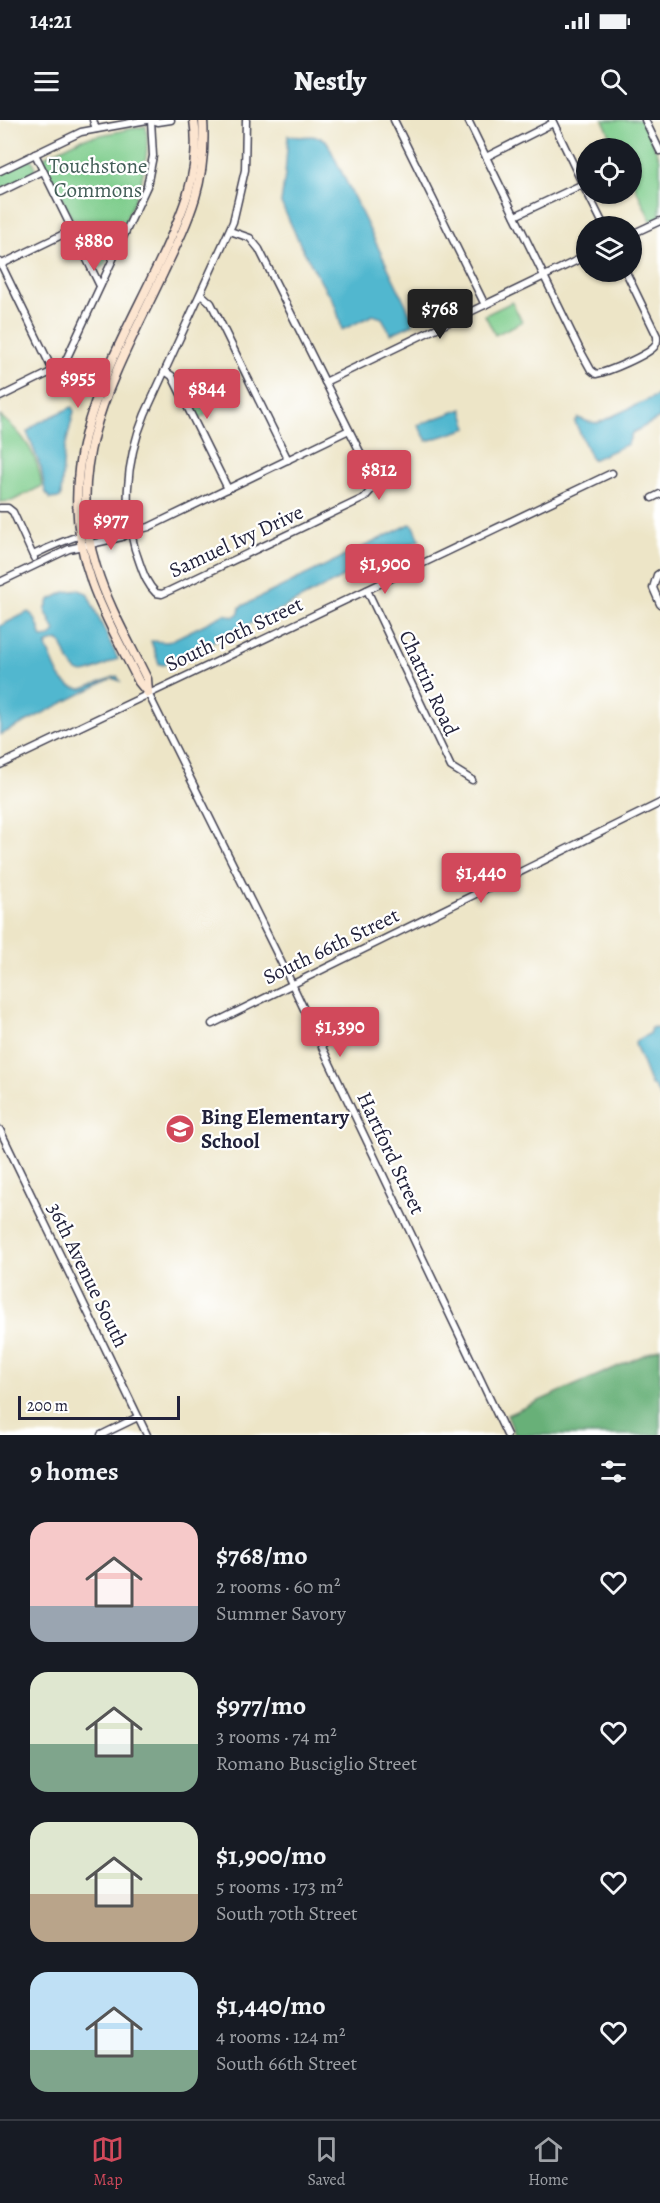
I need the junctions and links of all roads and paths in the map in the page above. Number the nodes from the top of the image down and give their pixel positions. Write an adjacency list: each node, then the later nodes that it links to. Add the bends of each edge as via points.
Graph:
1 (93, 120): 11 (street)
2 (150, 120): 3 (street); 11 (street); 29 (street, via 153,156 147,186)
3 (171, 120)
4 (194, 120): 44 (street, via 195,160 187,200 87,422 76,487)
5 (203, 120): 44 (street, via 203,159 195,202 94,428 85,480)
6 (246, 120): 24 (street, Samuel Ivy Drive, via 244,181)
7 (394, 120): 31 (street)
8 (468, 120): 14 (street)
9 (645, 120): 12 (street)
10 (552, 121): 14 (street); 15 (street)
11 (96, 129): 13 (street)
12 (660, 151)
13 (35, 154): 16 (street); 17 (street)
14 (486, 158): 20 (street)
15 (576, 170)
16 (0, 171)
17 (44, 171): 19 (street); 23 (street)
18 (576, 187): 20 (street)
19 (0, 192)
20 (515, 216): 27 (street)
21 (660, 221): 22 (street)
22 (642, 229)
23 (72, 230): 26 (street); 29 (street)
24 (230, 231): 30 (street, Samuel Ivy Drive); 34 (street, Samuel Ivy Drive, via 250,238 259,249)
25 (576, 261): 27 (street)
26 (0, 264): 32 (street)
27 (544, 277): 28 (street, via 596,374 630,361 654,348 657,342); 31 (street)
28 (631, 282)
29 (100, 286): 32 (street, via 65,362)
30 (201, 294): 33 (street, Samuel Ivy Drive); 37 (street, via 211,303)
31 (485, 305): 34 (street)
32 (53, 371): 35 (street)
33 (165, 371): 39 (street, via 172,376); 43 (street, Samuel Ivy Drive, via 141,424 130,464)
34 (325, 382): 36 (street, Samuel Ivy Drive)
35 (0, 397)
36 (349, 430): 37 (street); 43 (street, Samuel Ivy Drive, via 371,474 369,494 171,590 162,594 151,588)
37 (288, 460): 39 (street)
38 (612, 473): 49 (street, South 70th Street)
39 (228, 489): 43 (street, via 149,527)
40 (660, 494): 41 (street)
41 (652, 498)
42 (0, 508): 45 (street, via 13,512)
43 (130, 532): 44 (street, via 122,537)
44 (85, 539): 45 (street, via 67,538); 46 (street); 51 (street, via 96,592)
45 (33, 555): 46 (street)
46 (37, 564): 48 (street)
47 (660, 573): 50 (street, via 652,588)
48 (0, 582)
49 (367, 590): 51 (street, South 70th Street); 53 (street, Chattin Road, via 451,767)
50 (660, 603)
51 (148, 693): 52 (street, South 70th Street); 55 (street, Hartford Street)
52 (0, 765)
53 (472, 780)
54 (660, 803): 55 (street, South 66th Street)
55 (292, 984): 56 (street, South 66th Street); 61 (street, Hartford Street)
56 (212, 1024)
57 (0, 1130): 58 (street, 36th Avenue South)
58 (138, 1417): 59 (street); 60 (street, 36th Avenue South)
59 (101, 1435)
60 (147, 1435)
61 (507, 1435)

